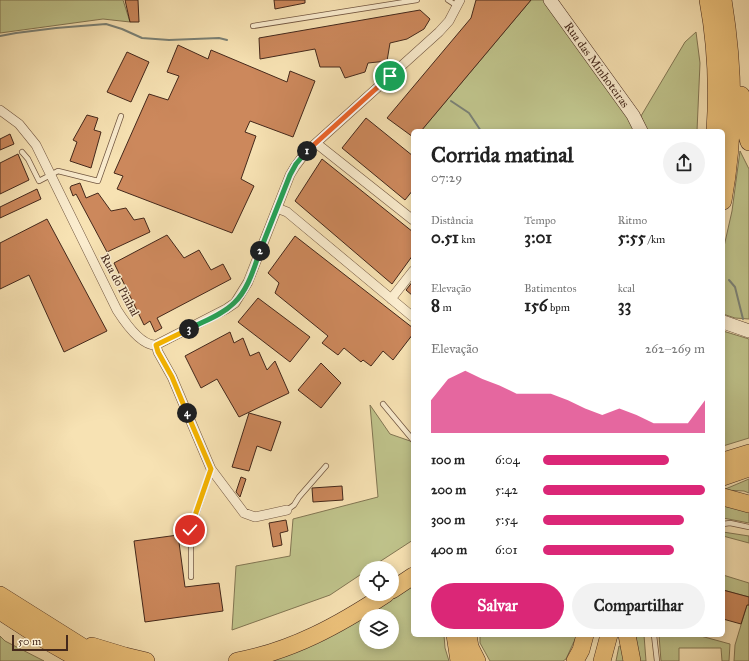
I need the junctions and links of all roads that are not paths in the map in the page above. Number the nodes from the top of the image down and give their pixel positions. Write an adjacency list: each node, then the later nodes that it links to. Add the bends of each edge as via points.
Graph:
1 (417, 0): 7 (lane)
2 (448, 0): 6 (lane)
3 (550, 0): 11 (main road, Rua das Minhoteiras)
4 (708, 0): 12 (highway, via 716,60)
5 (723, 0): 8 (highway)
6 (459, 3): 14 (street, via 439,32)
7 (253, 26)
8 (730, 60): 13 (highway, via 740,71 745,129); 17 (highway, via 732,104)
9 (0, 110): 16 (street, Rua do Pinhal, via 20,124 36,145)
10 (121, 116): 16 (lane, via 98,181 58,171)
11 (640, 129)
12 (715, 129)
13 (749, 142)
14 (316, 143): 18 (street, via 296,164); 19 (street)
15 (22, 152): 16 (lane, via 39,181)
16 (52, 174): 25 (street, Rua do Pinhal, via 117,310 142,340)
17 (725, 185)
18 (277, 208): 21 (street, via 287,212); 25 (street, via 248,282 235,303)
19 (411, 218)
20 (411, 274): 21 (street)
21 (391, 299): 22 (street)
22 (411, 315)
23 (725, 323): 24 (main road)
24 (749, 331)
25 (156, 345): 32 (street)
26 (383, 404): 27 (lane)
27 (411, 438)
28 (749, 453): 29 (highway)
29 (725, 460)
30 (326, 466): 36 (lane)
31 (749, 468): 33 (highway)
32 (211, 469): 36 (street, via 244,513 255,517); 40 (lane, via 190,530)
33 (725, 476)
34 (725, 498): 35 (highway)
35 (749, 504)
36 (287, 510)
37 (725, 524): 38 (lane)
38 (749, 527)
39 (411, 577): 41 (highway)
40 (191, 578)
41 (399, 585)
42 (0, 595): 45 (highway)
43 (375, 601): 56 (highway, via 304,641)
44 (0, 611): 53 (highway)
45 (59, 632): 54 (highway); 55 (highway, via 104,650)
46 (455, 637): 57 (highway)
47 (468, 637): 58 (highway)
48 (585, 637): 59 (highway)
49 (593, 637): 60 (highway)
50 (608, 637): 61 (highway)
51 (627, 637): 62 (highway)
52 (654, 637): 63 (lane)
53 (82, 661)
54 (105, 661)
55 (146, 661)
56 (237, 661)
57 (459, 661)
58 (477, 661)
59 (575, 661)
60 (586, 661)
61 (602, 661)
62 (632, 661)
63 (657, 661)

